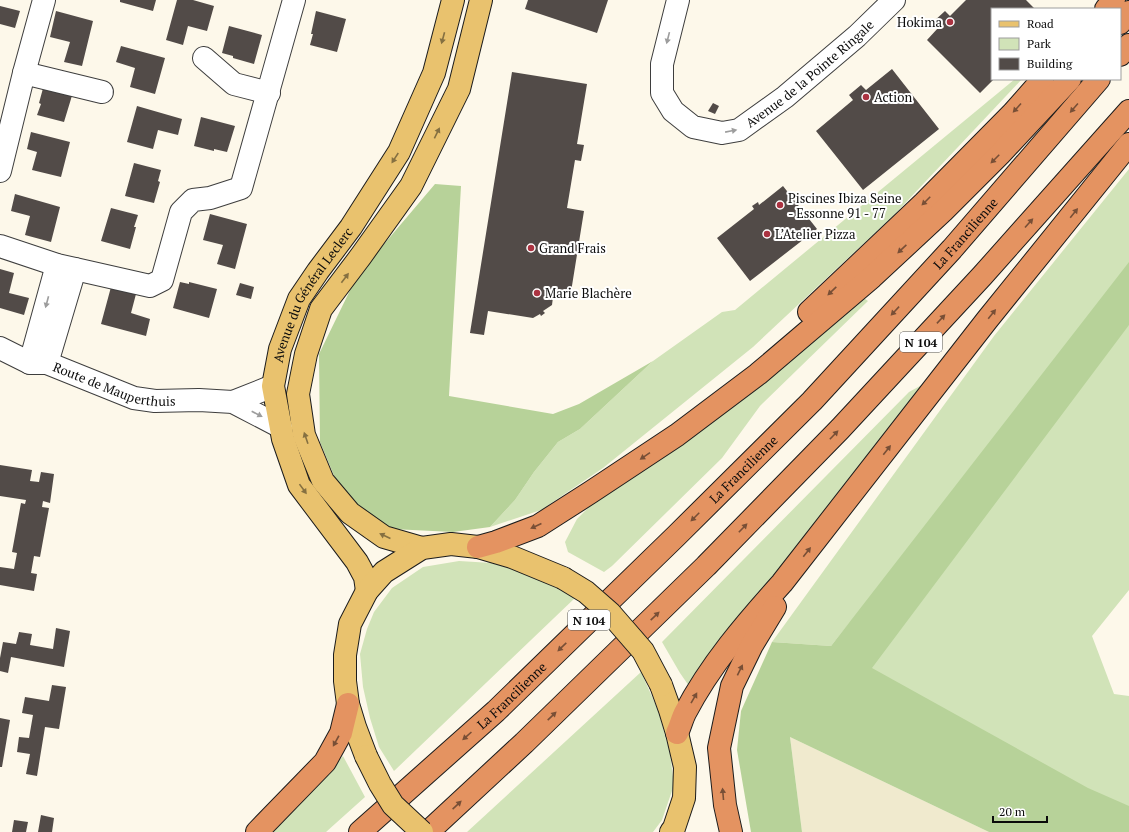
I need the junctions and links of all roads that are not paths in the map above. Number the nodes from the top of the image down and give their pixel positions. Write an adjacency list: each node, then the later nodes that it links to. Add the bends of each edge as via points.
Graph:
1 (44, 0): 14 (street)
2 (294, 0): 19 (street)
3 (453, 0): 27 (main road, Avenue du Général Leclerc, one-way to 27, via 434,73 399,152 351,227 299,299 280,350)
4 (481, 0): 32 (main road, Avenue du Général Leclerc, one-way to 4, via 384,537 350,513 323,481 304,435 298,394 306,354 321,309 411,186 459,89)
5 (678, 0): 6 (street, Avenue de la Pointe Ringale, one-way to 6, via 662,64 662,93 673,111 693,127 722,133 739,130 785,97 857,36)
6 (894, 0)
7 (1114, 0): 8 (highway)
8 (1107, 8)
9 (1129, 12): 10 (highway)
10 (1121, 22)
11 (1129, 45): 12 (highway)
12 (1121, 54)
13 (204, 58): 19 (street, via 234,84)
14 (24, 73): 18 (street); 22 (street)
15 (1042, 80): 30 (highway, one-way to 30, via 924,203 821,301 704,406)
16 (1069, 80): 30 (highway, one-way to 30, via 943,211 872,277 758,374)
17 (1098, 80): 39 (highway, La Francilienne / N 104, one-way to 39, via 952,248 812,401 496,711)
18 (102, 92)
19 (269, 93): 24 (street, via 241,188 210,198 193,200 181,212 162,280 150,286)
20 (1129, 111): 41 (highway, N 104, one-way to 20, via 524,743 729,544 982,276)
21 (1129, 144): 33 (highway, one-way to 21, via 987,320)
22 (0, 171)
23 (0, 246): 24 (street)
24 (66, 267): 26 (street)
25 (0, 348): 26 (street, Route de Mauperthuis)
26 (39, 363): 28 (street, Route de Mauperthuis, via 134,398 156,401)
27 (273, 386): 28 (street, Route de Mauperthuis); 29 (main road, Avenue du Général Leclerc)
28 (233, 402): 29 (street, Route de Mauperthuis, one-way to 29)
29 (281, 427): 34 (main road, Avenue du Général Leclerc, one-way to 34, via 299,485 357,562 365,577)
30 (677, 435): 31 (highway, one-way to 31, via 538,526)
31 (478, 547): 32 (main road, via 451,544); 36 (main road, bridge, via 512,557 563,578 586,592 610,613 643,651 661,686)
32 (422, 548): 34 (main road, via 384,572)
33 (782, 583): 36 (highway, one-way to 33, via 684,714 706,677 746,624); 42 (highway, one-way to 33, via 724,805 719,748 732,686 774,608)
34 (367, 591): 35 (main road, via 350,624 345,655)
35 (348, 704): 38 (highway, one-way to 38, via 341,733 326,762); 40 (main road, bridge, via 366,756 380,784 393,805)
36 (677, 733): 37 (main road, via 685,767 684,798)
37 (674, 831)
38 (257, 832)
39 (360, 832)
40 (422, 832)
41 (428, 832)
42 (731, 832)

